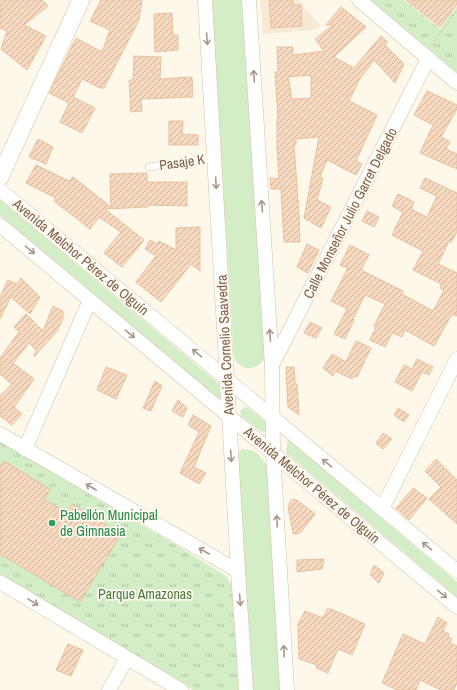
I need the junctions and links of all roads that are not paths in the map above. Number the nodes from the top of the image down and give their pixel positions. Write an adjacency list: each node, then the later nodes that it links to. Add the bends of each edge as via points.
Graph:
1 (81, 0): 9 (street)
2 (205, 0): 7 (street, Avenida Cornelio Saavedra, one-way to 7)
3 (249, 0): 14 (street, one-way to 3)
4 (359, 0): 5 (street)
5 (428, 59): 6 (street); 14 (street, Calle Monseñor Julio Garret Delgado)
6 (457, 83)
7 (214, 158): 8 (lane, Pasaje K); 15 (street, Avenida Cornelio Saavedra, one-way to 15)
8 (149, 167)
9 (0, 177)
10 (0, 190): 15 (street, Avenida Melchor Pérez de Olguín, one-way to 10)
11 (0, 225): 12 (street, Avenida Melchor Pérez de Olguín, one-way to 12)
12 (90, 300): 17 (street, Avenida Melchor Pérez de Olguín, one-way to 17); 19 (street)
13 (457, 359): 21 (street)
14 (272, 366): 16 (street)
15 (227, 378): 16 (street, Avenida Melchor Pérez de Olguín); 17 (street, Avenida Cornelio Saavedra)
16 (272, 416): 20 (street); 21 (street, Avenida Melchor Pérez de Olguín, one-way to 16)
17 (229, 417): 20 (street, Avenida Melchor Pérez de Olguín); 22 (street, Avenida Cornelio Saavedra, one-way to 22)
18 (0, 434): 19 (street)
19 (25, 449): 22 (street, one-way to 19)
20 (273, 452): 25 (street, Avenida Melchor Pérez de Olguín, one-way to 25); 30 (street, one-way to 20)
21 (382, 509): 23 (street, Avenida Melchor Pérez de Olguín, one-way to 21)
22 (238, 571): 29 (street, Avenida Cornelio Saavedra, one-way to 29)
23 (457, 571)
24 (0, 582): 26 (street, one-way to 26)
25 (457, 607)
26 (127, 658): 27 (street); 28 (street)
27 (109, 690)
28 (181, 690)
29 (246, 690)
30 (287, 690)

